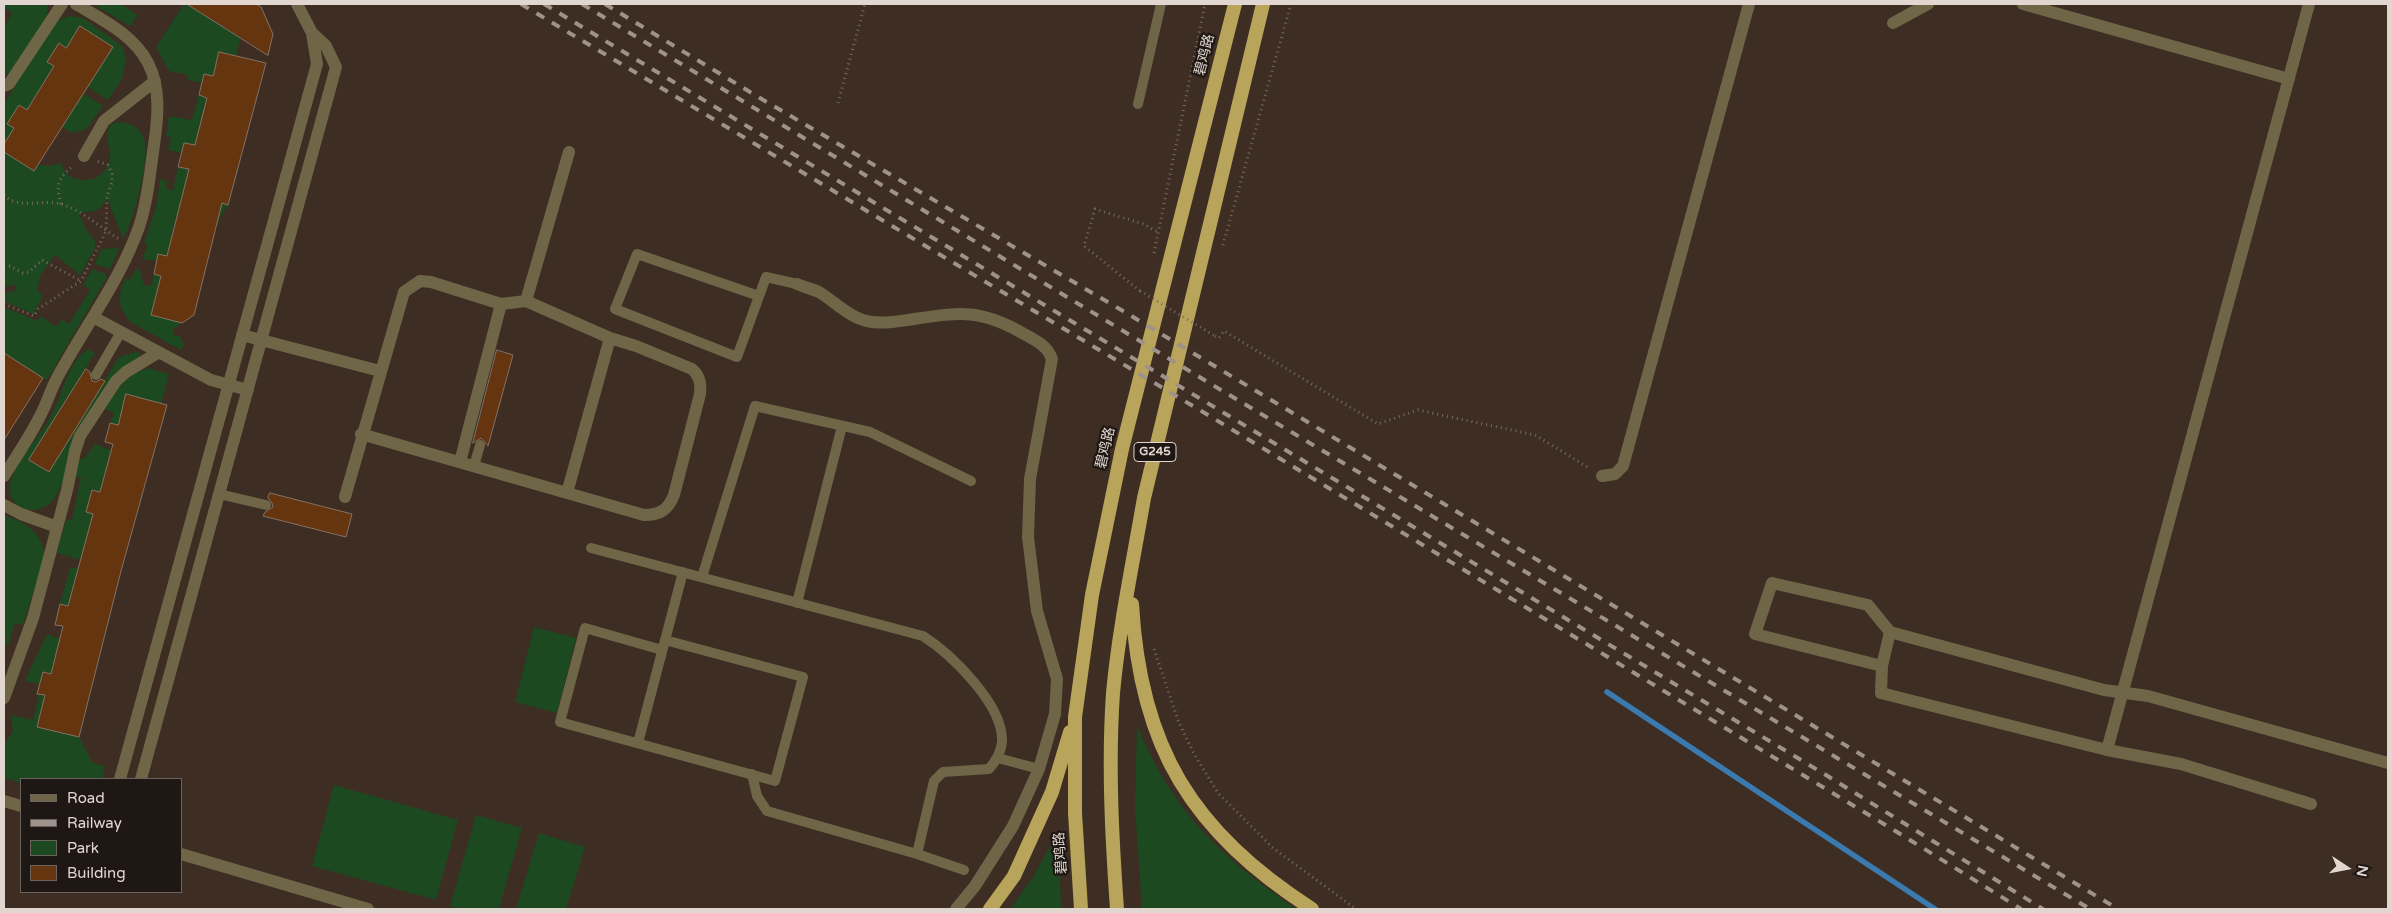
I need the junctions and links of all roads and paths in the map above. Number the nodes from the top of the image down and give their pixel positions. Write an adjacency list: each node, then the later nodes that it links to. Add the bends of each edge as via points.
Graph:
1 (62, 4): 17 (street, via 9,84)
2 (76, 4): 16 (street, via 136,46 148,62)
3 (297, 4): 14 (street)
4 (865, 4): 18 (path)
5 (1161, 4): 19 (lane)
6 (1235, 4): 72 (highway, 碧鸡路 / G245, via 1122,449 1092,595)
7 (1264, 4): 64 (highway, G245, via 1144,498)
8 (1291, 4): 27 (path)
9 (1749, 4): 53 (street, via 1623,466 1614,474)
10 (1928, 4): 13 (street)
11 (2022, 4): 15 (street)
12 (2309, 4): 15 (street)
13 (1893, 23)
14 (312, 33): 39 (street, via 317,64); 41 (street, via 326,46 336,67)
15 (2289, 79): 70 (street)
16 (155, 81): 21 (street, via 104,121); 26 (street, via 157,129 145,208)
17 (4, 86)
18 (838, 103)
19 (1138, 104)
20 (569, 152): 32 (street)
21 (84, 156): 23 (path, via 60,181 57,188); 24 (path, via 108,165 112,174 107,197)
22 (5, 198): 23 (path)
23 (61, 204): 24 (path)
24 (106, 231): 26 (path); 29 (path)
25 (1158, 232): 53 (path, bridge, via 1144,224 1095,209 1084,246 1140,291 1214,336 1219,338 1224,331 1378,424 1418,410 1535,435)
26 (130, 247): 35 (street)
27 (1221, 255)
28 (4, 265): 29 (path, via 23,274 42,260)
29 (82, 280): 33 (path, via 38,309 34,316)
30 (797, 284): 31 (lane, via 766,276); 77 (street, via 818,292 856,318 891,322 969,313 1004,323 1049,350 1052,358 1030,479 1028,537 1037,611 1057,679 1055,714)
31 (759, 296): 31 (lane, via 737,357 615,309 637,254)
32 (526, 301): 34 (street); 40 (street)
33 (4, 304)
34 (501, 304): 43 (street, via 431,282 420,281 411,285 400,301); 50 (street)
35 (93, 317): 38 (street); 52 (street, via 56,381 40,418)
36 (1204, 321): 37 (path)
37 (1201, 331)
38 (121, 332): 42 (street); 44 (lane)
39 (242, 335): 41 (street); 45 (street)
40 (610, 338): 55 (street); 55 (street, via 692,369 700,380 700,394 674,495 663,512 644,515)
41 (261, 340): 43 (street); 46 (street)
42 (159, 352): 45 (street, via 211,380); 60 (street, via 116,381 80,436)
43 (380, 371): 48 (street)
44 (96, 375)
45 (229, 384): 46 (street); 79 (street)
46 (248, 390): 56 (street)
47 (842, 426): 54 (lane, via 870,432); 63 (lane, via 755,406); 65 (lane)
48 (361, 434): 50 (street); 57 (street)
49 (480, 445): 51 (lane)
50 (460, 462): 51 (street)
51 (474, 466): 55 (street)
52 (4, 476)
53 (1602, 476)
54 (971, 481)
55 (567, 493)
56 (219, 494): 58 (lane); 80 (street)
57 (345, 497)
58 (266, 505)
59 (4, 506): 60 (street)
60 (57, 527): 71 (street, via 33,618)
61 (591, 548): 62 (lane)
62 (683, 572): 63 (lane); 68 (lane)
63 (702, 577): 65 (lane)
64 (1130, 577): 91 (highway, G245, via 1114,693 1111,829); 92 (highway, via 1144,698 1166,759 1179,782 1223,837 1254,868)
65 (797, 603): 75 (lane, via 923,636 939,646 972,680 995,712 1002,741)
66 (1890, 632): 69 (street); 69 (street, via 1868,605 1772,583 1755,634); 70 (street, via 2104,690)
67 (1153, 640): 93 (path, via 1179,723 1218,793 1273,848)
68 (664, 645): 73 (lane); 73 (lane, via 585,628 560,722); 78 (lane, via 803,677 775,781)
69 (1882, 666): 74 (street, via 1881,693)
70 (2124, 692): 74 (street); 76 (street)
71 (4, 698)
72 (1075, 717): 89 (highway, via 1052,792 1014,876); 90 (highway, 碧鸡路 / G245, via 1075,813)
73 (638, 743): 78 (lane)
74 (2107, 750): 82 (street, via 2181,764)
75 (998, 758): 77 (lane); 85 (lane, via 989,769 943,772 934,782)
76 (2388, 763)
77 (1039, 769): 88 (street, via 1013,826 975,886)
78 (752, 774): 85 (lane, via 757,796 768,811)
79 (120, 778)
80 (141, 778)
81 (4, 801): 83 (street)
82 (2311, 804)
83 (20, 806)
84 (182, 854): 87 (street)
85 (917, 854): 86 (lane)
86 (964, 870)
87 (368, 909)
88 (956, 909)
89 (990, 909)
90 (1081, 909)
91 (1117, 909)
92 (1312, 909)
93 (1356, 909)

